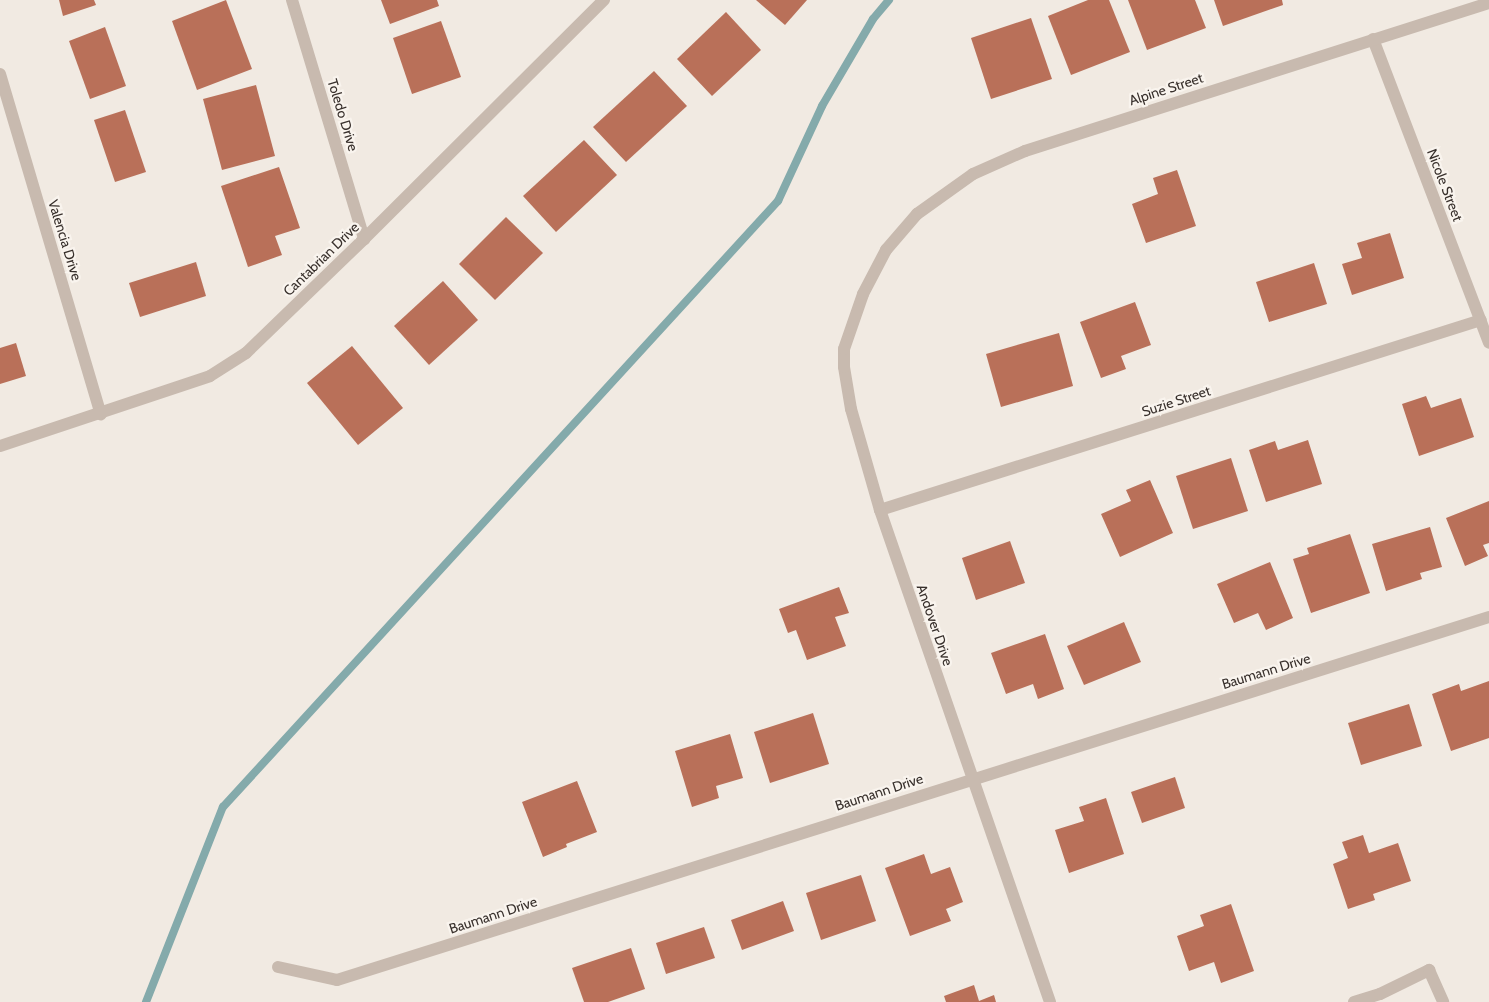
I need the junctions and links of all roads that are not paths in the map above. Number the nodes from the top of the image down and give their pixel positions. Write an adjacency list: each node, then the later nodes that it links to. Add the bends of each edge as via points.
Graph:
1 (292, 0): 6 (street, Toledo Drive)
2 (604, 0): 6 (street, Cantabrian Drive)
3 (1489, 2): 4 (street, Alpine Street)
4 (1373, 39): 7 (street, Alpine Street, via 1025,151 990,166 973,174 917,214); 8 (street, Nicole Street)
5 (0, 74): 10 (street, Valencia Drive)
6 (364, 239): 10 (street, Cantabrian Drive, via 246,353 210,376)
7 (883, 256): 12 (street, Andover Drive, via 863,294 844,348 851,409)
8 (1481, 320): 9 (street, Nicole Street); 12 (street, Suzie Street)
9 (1489, 343)
10 (101, 414): 11 (street, Cantabrian Drive)
11 (0, 446)
12 (880, 510): 14 (street, Andover Drive)
13 (1489, 617): 14 (street, Baumann Drive)
14 (972, 778): 15 (street, Baumann Drive, via 337,980); 16 (street, Andover Drive)
15 (278, 967)
16 (1050, 1002)
17 (1354, 1002): 18 (street, via 1380,994 1429,970)
18 (1444, 1002)

